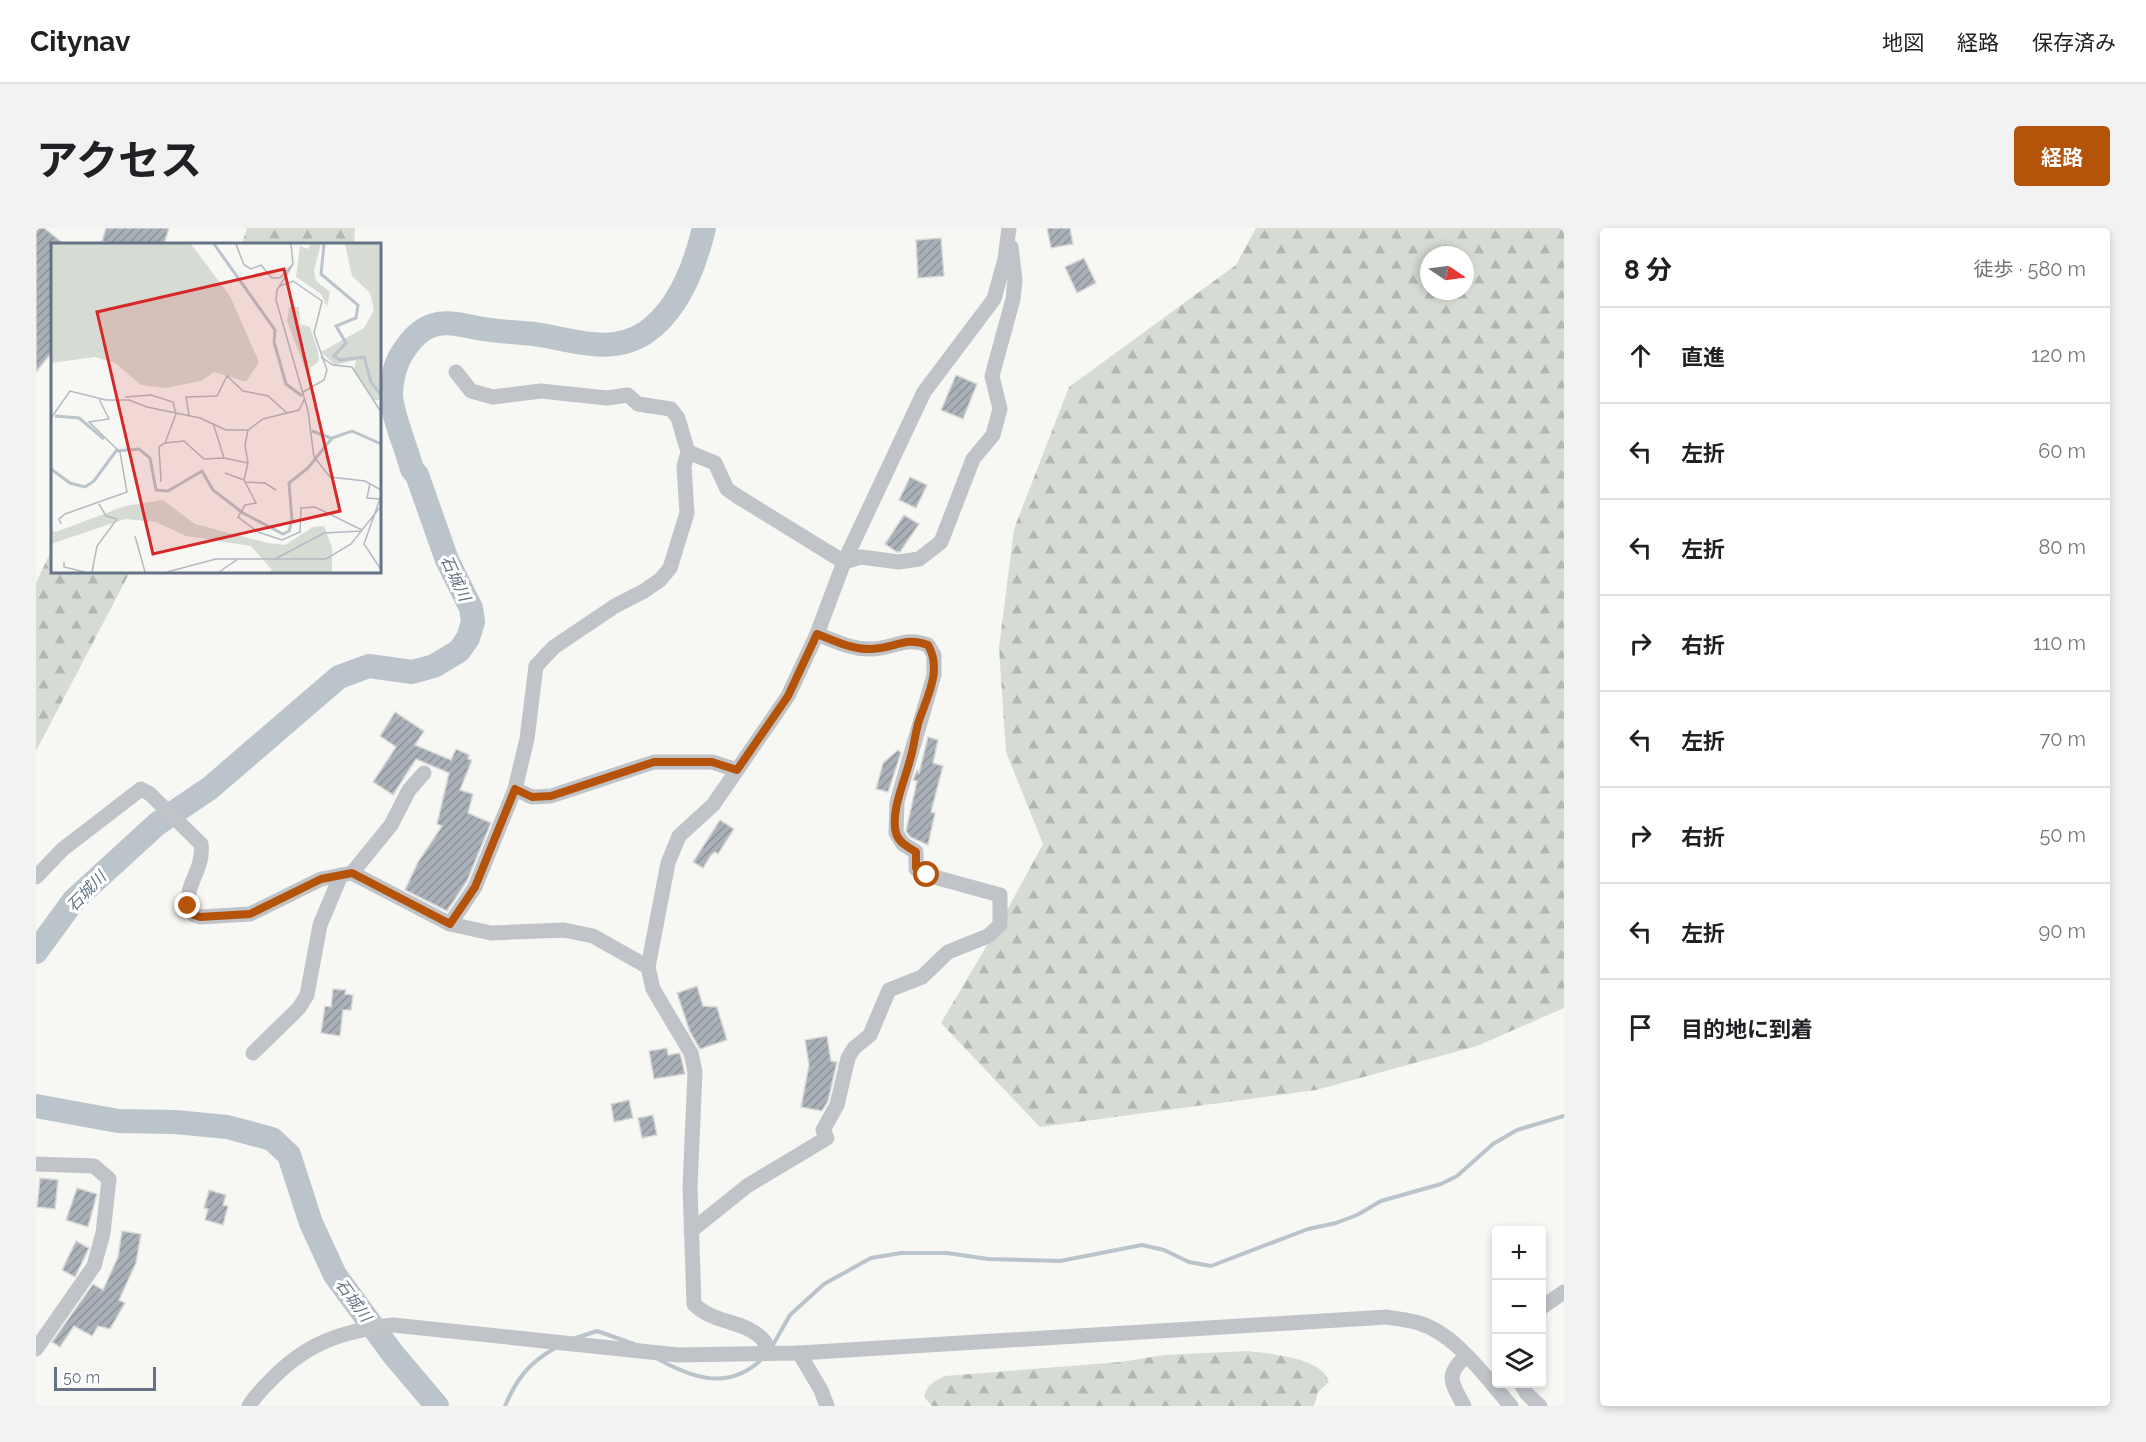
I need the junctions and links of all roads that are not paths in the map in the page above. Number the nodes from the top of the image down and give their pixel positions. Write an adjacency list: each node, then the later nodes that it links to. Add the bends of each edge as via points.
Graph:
1 (1008, 230): 4 (street, via 994,299 924,392); 4 (street, via 1015,280 1013,299 992,376 1000,409 993,435 973,459 941,542 919,559 899,562 861,556)
2 (456, 372): 3 (street, via 471,391 493,397 541,391 607,398 628,395 638,404 671,409 678,418)
3 (688, 452): 4 (street, via 714,463 727,489); 8 (street, via 684,466 687,513 670,568 644,591 554,647 536,666 527,740)
4 (844, 562): 5 (street)
5 (817, 634): 6 (street, via 788,696); 15 (street, via 851,647 872,649 914,639 928,645 934,655 934,675 897,802 896,833 903,844 916,852 916,868 927,875 1000,895 1001,917 988,936 948,952 922,977 889,990 870,1035 848,1058 837,1105 823,1130 827,1138 747,1186)
6 (737, 770): 8 (street, via 712,762 654,762 551,796 532,797); 12 (street, via 713,805 679,836 668,863)
7 (424, 773): 9 (street, via 409,790 391,825)
8 (515, 789): 11 (street, via 475,887)
9 (347, 874): 10 (street, via 321,879 250,914 194,915 186,894 198,872 203,855 201,844 141,789 63,849); 11 (street); 13 (street, via 320,925 307,994 299,1008)
10 (36, 877)
11 (450, 924): 12 (street, via 491,933 564,930 593,936)
12 (648, 967): 15 (street, via 653,988 691,1053 695,1072)
13 (253, 1053)
14 (36, 1164): 18 (street, via 94,1166 109,1179 103,1233 94,1266)
15 (691, 1231): 19 (street, via 694,1304 704,1314 755,1331 765,1342)
16 (1564, 1292): 17 (street)
17 (1546, 1304)
18 (36, 1349)
19 (764, 1353): 20 (street); 23 (street, via 678,1355 393,1325 329,1338 289,1360)
20 (799, 1353): 21 (street, via 1387,1317 1420,1323); 24 (street)
21 (1466, 1356): 25 (street, via 1452,1372 1452,1383); 26 (street)
22 (1524, 1388): 27 (street)
23 (249, 1406)
24 (827, 1406)
25 (1464, 1406)
26 (1511, 1406)
27 (1540, 1406)

